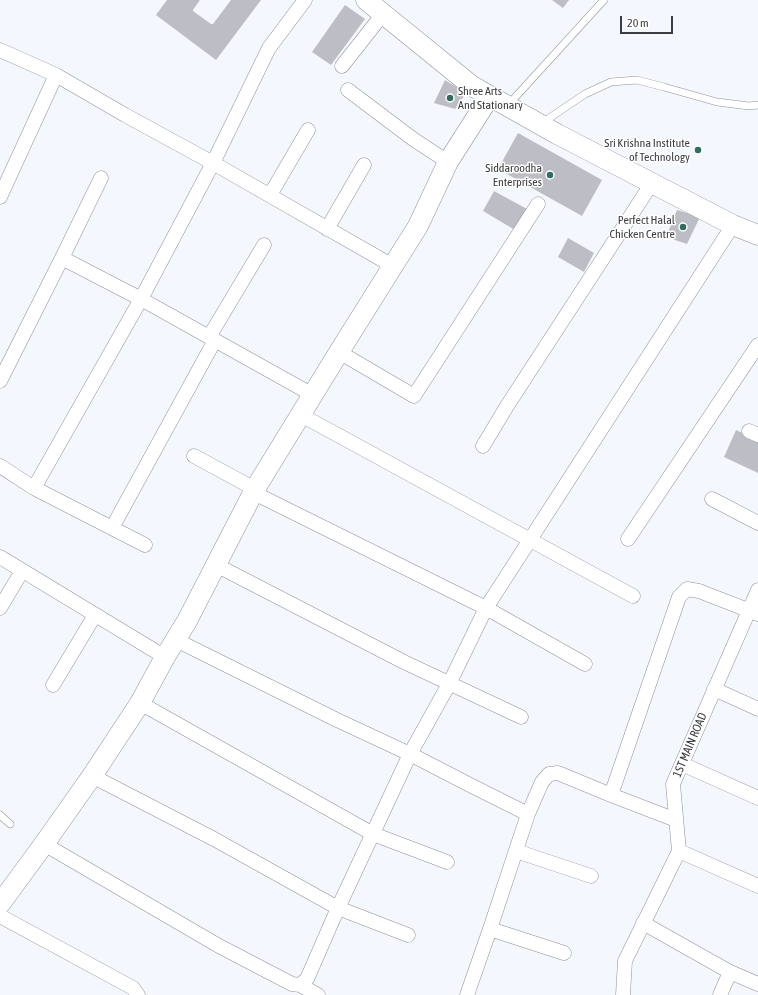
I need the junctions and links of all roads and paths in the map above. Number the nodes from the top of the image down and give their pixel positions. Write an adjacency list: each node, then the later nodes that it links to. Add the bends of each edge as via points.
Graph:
1 (305, 0): 17 (street, via 269,48)
2 (366, 0): 4 (street)
3 (604, 0): 11 (lane)
4 (383, 14): 6 (street); 9 (street, via 472,86)
5 (0, 50): 7 (street)
6 (342, 66)
7 (56, 75): 17 (street); 22 (street)
8 (348, 90): 16 (street)
9 (490, 96): 11 (street); 16 (street)
10 (758, 105): 12 (lane)
11 (508, 106): 14 (street)
12 (749, 106): 13 (lane); 14 (lane, via 717,102 637,80 611,82 585,94)
13 (758, 109)
14 (540, 124): 20 (street)
15 (308, 130): 21 (street)
16 (448, 162): 29 (street, via 418,226)
17 (213, 163): 21 (street); 30 (street)
18 (364, 165): 25 (street)
19 (101, 178): 28 (street)
20 (652, 183): 24 (street); 37 (street)
21 (270, 196): 25 (street)
22 (0, 197)
23 (538, 204): 33 (street, via 414,396)
24 (732, 225): 26 (street); 46 (street)
25 (327, 229): 29 (street)
26 (758, 235)
27 (264, 245): 31 (street)
28 (62, 258): 30 (street); 34 (street)
29 (393, 266): 33 (street)
30 (142, 299): 31 (street); 40 (street)
31 (212, 339): 35 (street); 44 (street)
32 (758, 344): 45 (street)
33 (339, 352): 35 (street)
34 (0, 381)
35 (313, 395): 36 (street)
36 (301, 415): 41 (street); 46 (street)
37 (483, 446)
38 (194, 456): 41 (street)
39 (0, 466): 40 (street)
40 (34, 488): 44 (street)
41 (255, 491): 49 (street); 54 (street)
42 (712, 499): 43 (street)
43 (758, 523)
44 (112, 528): 47 (street)
45 (628, 539)
46 (530, 540): 52 (street); 54 (street)
47 (144, 545)
48 (0, 557): 50 (street)
49 (216, 565): 57 (street); 60 (street)
50 (22, 571): 53 (street); 56 (street)
51 (758, 590): 55 (street, 1ST MAIN ROAD)
52 (633, 596)
53 (0, 608)
54 (486, 608): 59 (street); 60 (street)
55 (754, 612): 62 (street, 1ST MAIN ROAD); 69 (street, via 698,591 687,589 679,597)
56 (95, 615): 58 (street); 61 (street)
57 (176, 640): 58 (street); 66 (street)
58 (165, 657): 63 (street)
59 (585, 664)
60 (449, 684): 65 (street); 66 (street)
61 (53, 685)
62 (714, 690): 64 (street); 67 (street, 1ST MAIN ROAD)
63 (140, 703): 68 (street); 75 (street)
64 (758, 709)
65 (521, 717)
66 (410, 754): 71 (street); 75 (street)
67 (682, 764): 70 (street); 73 (street, 1ST MAIN ROAD, via 673,784)
68 (92, 776): 76 (street); 83 (street, via 214,839)
69 (611, 795): 71 (street, via 558,773 549,774 542,782); 73 (street)
70 (758, 798)
71 (528, 814): 77 (street)
72 (0, 815): 74 (lane)
73 (676, 820): 78 (street, 1ST MAIN ROAD)
74 (10, 824)
75 (373, 834): 79 (street); 83 (street)
76 (44, 844): 82 (street); 91 (street, via 219,946)
77 (516, 851): 80 (street); 86 (street)
78 (679, 851): 81 (street); 85 (street)
79 (447, 862)
80 (591, 876)
81 (758, 886)
82 (0, 904)
83 (338, 908): 87 (street); 91 (street, via 306,979)
84 (0, 916): 92 (street, via 133,988)
85 (643, 923): 89 (street); 94 (street, via 625,961)
86 (490, 929): 88 (street); 93 (street)
87 (408, 935)
88 (564, 953)
89 (730, 972): 90 (street); 95 (street)
90 (758, 984)
91 (307, 991)
92 (137, 995)
93 (467, 995)
94 (623, 995)
95 (720, 995)

